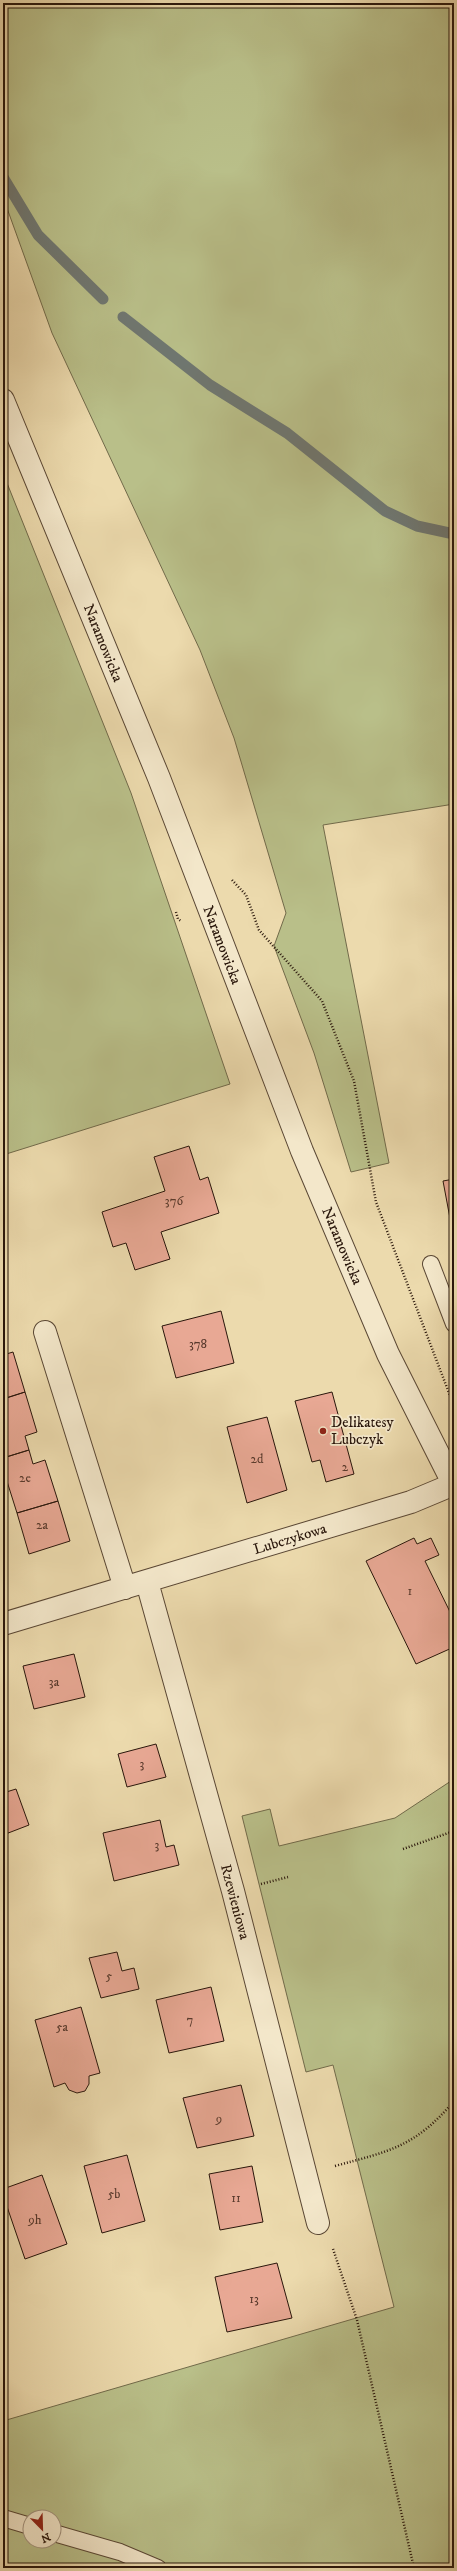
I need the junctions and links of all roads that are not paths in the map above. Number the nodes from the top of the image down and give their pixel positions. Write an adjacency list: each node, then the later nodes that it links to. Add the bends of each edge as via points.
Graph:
1 (3, 400): 5 (street, Naramowicka, via 156,770 302,1151 388,1354)
2 (431, 1264): 3 (lane)
3 (454, 1324)
4 (45, 1332): 7 (street)
5 (454, 1484): 6 (street, Lubczykowa, via 411,1502)
6 (147, 1582): 7 (street, Lubczykowa); 9 (street, Rzewieniowa, via 233,1891)
7 (125, 1588): 8 (street, Lubczykowa)
8 (3, 1624)
9 (318, 2223)
10 (3, 2518): 11 (lane)
11 (22, 2524)
12 (62, 2535): 13 (lane, via 120,2552)
13 (158, 2568)

